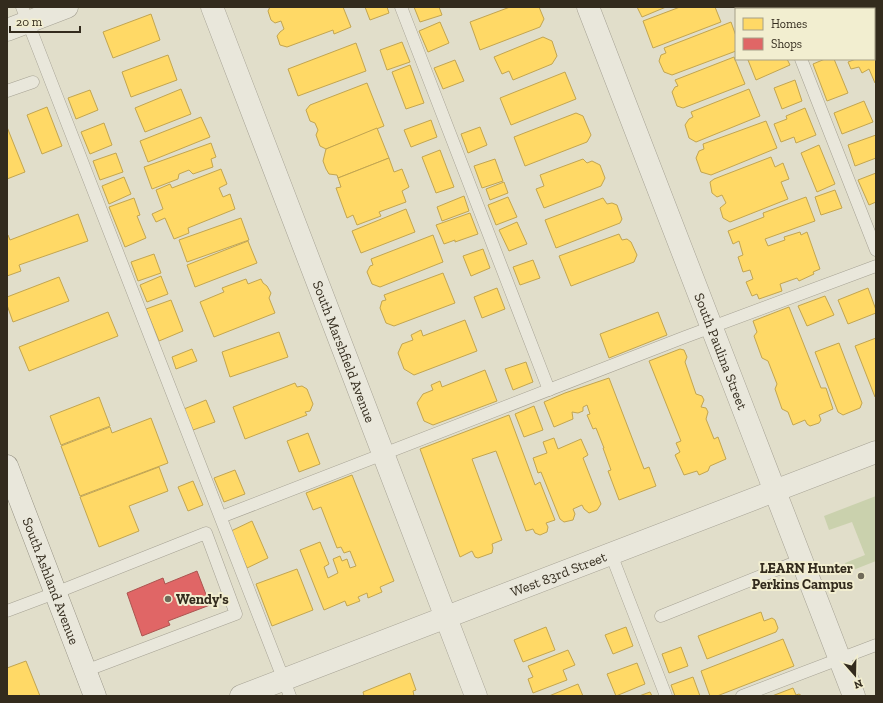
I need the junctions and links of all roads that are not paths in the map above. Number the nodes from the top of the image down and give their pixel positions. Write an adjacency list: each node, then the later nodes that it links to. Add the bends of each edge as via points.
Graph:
1 (67, 7): 5 (street)
2 (212, 7): 15 (street, South Marshfield Avenue)
3 (401, 7): 13 (lane)
4 (588, 7): 12 (street, South Paulina Street)
5 (25, 15): 6 (street); 18 (lane)
6 (7, 30)
7 (801, 60): 10 (lane)
8 (33, 82): 9 (lane)
9 (7, 92)
10 (876, 250)
11 (876, 266): 12 (lane)
12 (712, 327): 13 (lane); 17 (street, South Paulina Street)
13 (549, 390): 15 (lane)
14 (876, 452): 17 (street, West 83rd Street)
15 (383, 454): 18 (lane); 24 (street, South Marshfield Avenue)
16 (7, 466): 21 (street, South Ashland Avenue)
17 (775, 491): 19 (street, West 83rd Street); 20 (street, South Paulina Street)
18 (221, 517): 28 (lane)
19 (611, 554): 24 (street, West 83rd Street); 32 (lane)
20 (801, 560): 23 (lane); 26 (street, South Paulina Street)
21 (56, 593): 22 (lane); 27 (street, South Ashland Avenue); 27 (lane, via 206,533 236,614)
22 (7, 611)
23 (661, 616)
24 (445, 617): 28 (street, West 83rd Street); 31 (street, South Marshfield Avenue)
25 (876, 645): 26 (lane)
26 (839, 659): 33 (lane); 34 (street, South Paulina Street)
27 (85, 671): 29 (street, South Ashland Avenue)
28 (287, 688): 30 (street, West 83rd Street)
29 (95, 696)
30 (241, 696)
31 (476, 696)
32 (666, 696)
33 (742, 696)
34 (854, 696)

